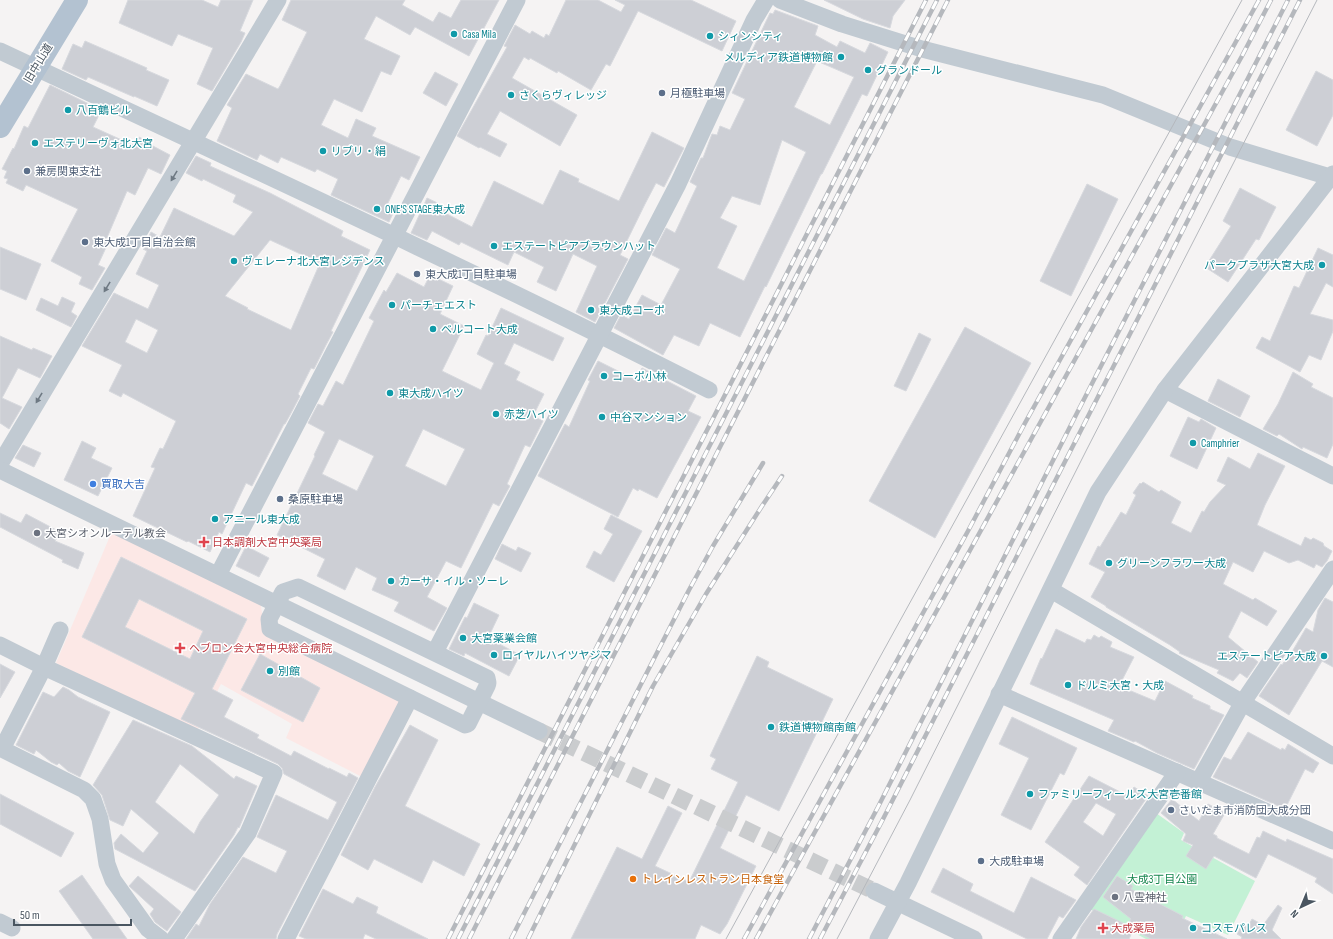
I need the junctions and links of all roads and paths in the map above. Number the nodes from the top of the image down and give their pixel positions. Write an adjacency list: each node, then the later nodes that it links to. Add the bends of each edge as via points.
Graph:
1 (77, 0): 7 (main road, 旧中山道)
2 (278, 0): 9 (street)
3 (517, 0): 11 (street)
4 (766, 0): 12 (street, via 754,20 678,184)
5 (780, 0): 10 (street, via 842,24 922,49 1103,95 1230,147)
6 (0, 51): 7 (street)
7 (35, 68): 8 (main road, 旧中山道); 9 (street)
8 (0, 127)
9 (194, 143): 11 (street); 15 (street, one-way to 15)
10 (1332, 176): 14 (street)
11 (394, 235): 12 (street); 19 (street)
12 (601, 335): 13 (street); 24 (street)
13 (709, 390)
14 (1165, 390): 17 (street); 20 (street, via 1098,492)
15 (0, 464)
16 (0, 470): 19 (street)
17 (1333, 476)
18 (1333, 569): 28 (street)
19 (218, 574): 21 (street)
20 (1051, 590): 26 (street); 28 (street)
21 (276, 604): 24 (street, via 283,592 298,587); 27 (street, via 269,619 270,629); 29 (street)
22 (60, 630): 25 (street)
23 (0, 645): 25 (street)
24 (435, 652): 27 (street, via 487,678 487,686 470,721 465,725)
25 (44, 667): 37 (street, via 2,749 84,790 94,799 107,864 113,880 148,929); 38 (street, via 274,773 248,832)
26 (999, 694): 31 (street); 35 (street)
27 (410, 698): 36 (street)
28 (1243, 702): 30 (street); 32 (street)
29 (539, 730)
30 (1333, 756)
31 (1178, 772): 32 (street); 41 (street)
32 (1198, 781): 33 (street)
33 (1333, 841)
34 (874, 891): 35 (street)
35 (898, 902): 39 (street); 40 (street)
36 (292, 937)
37 (161, 939)
38 (174, 939)
39 (878, 939)
40 (974, 939)
41 (1062, 939)

